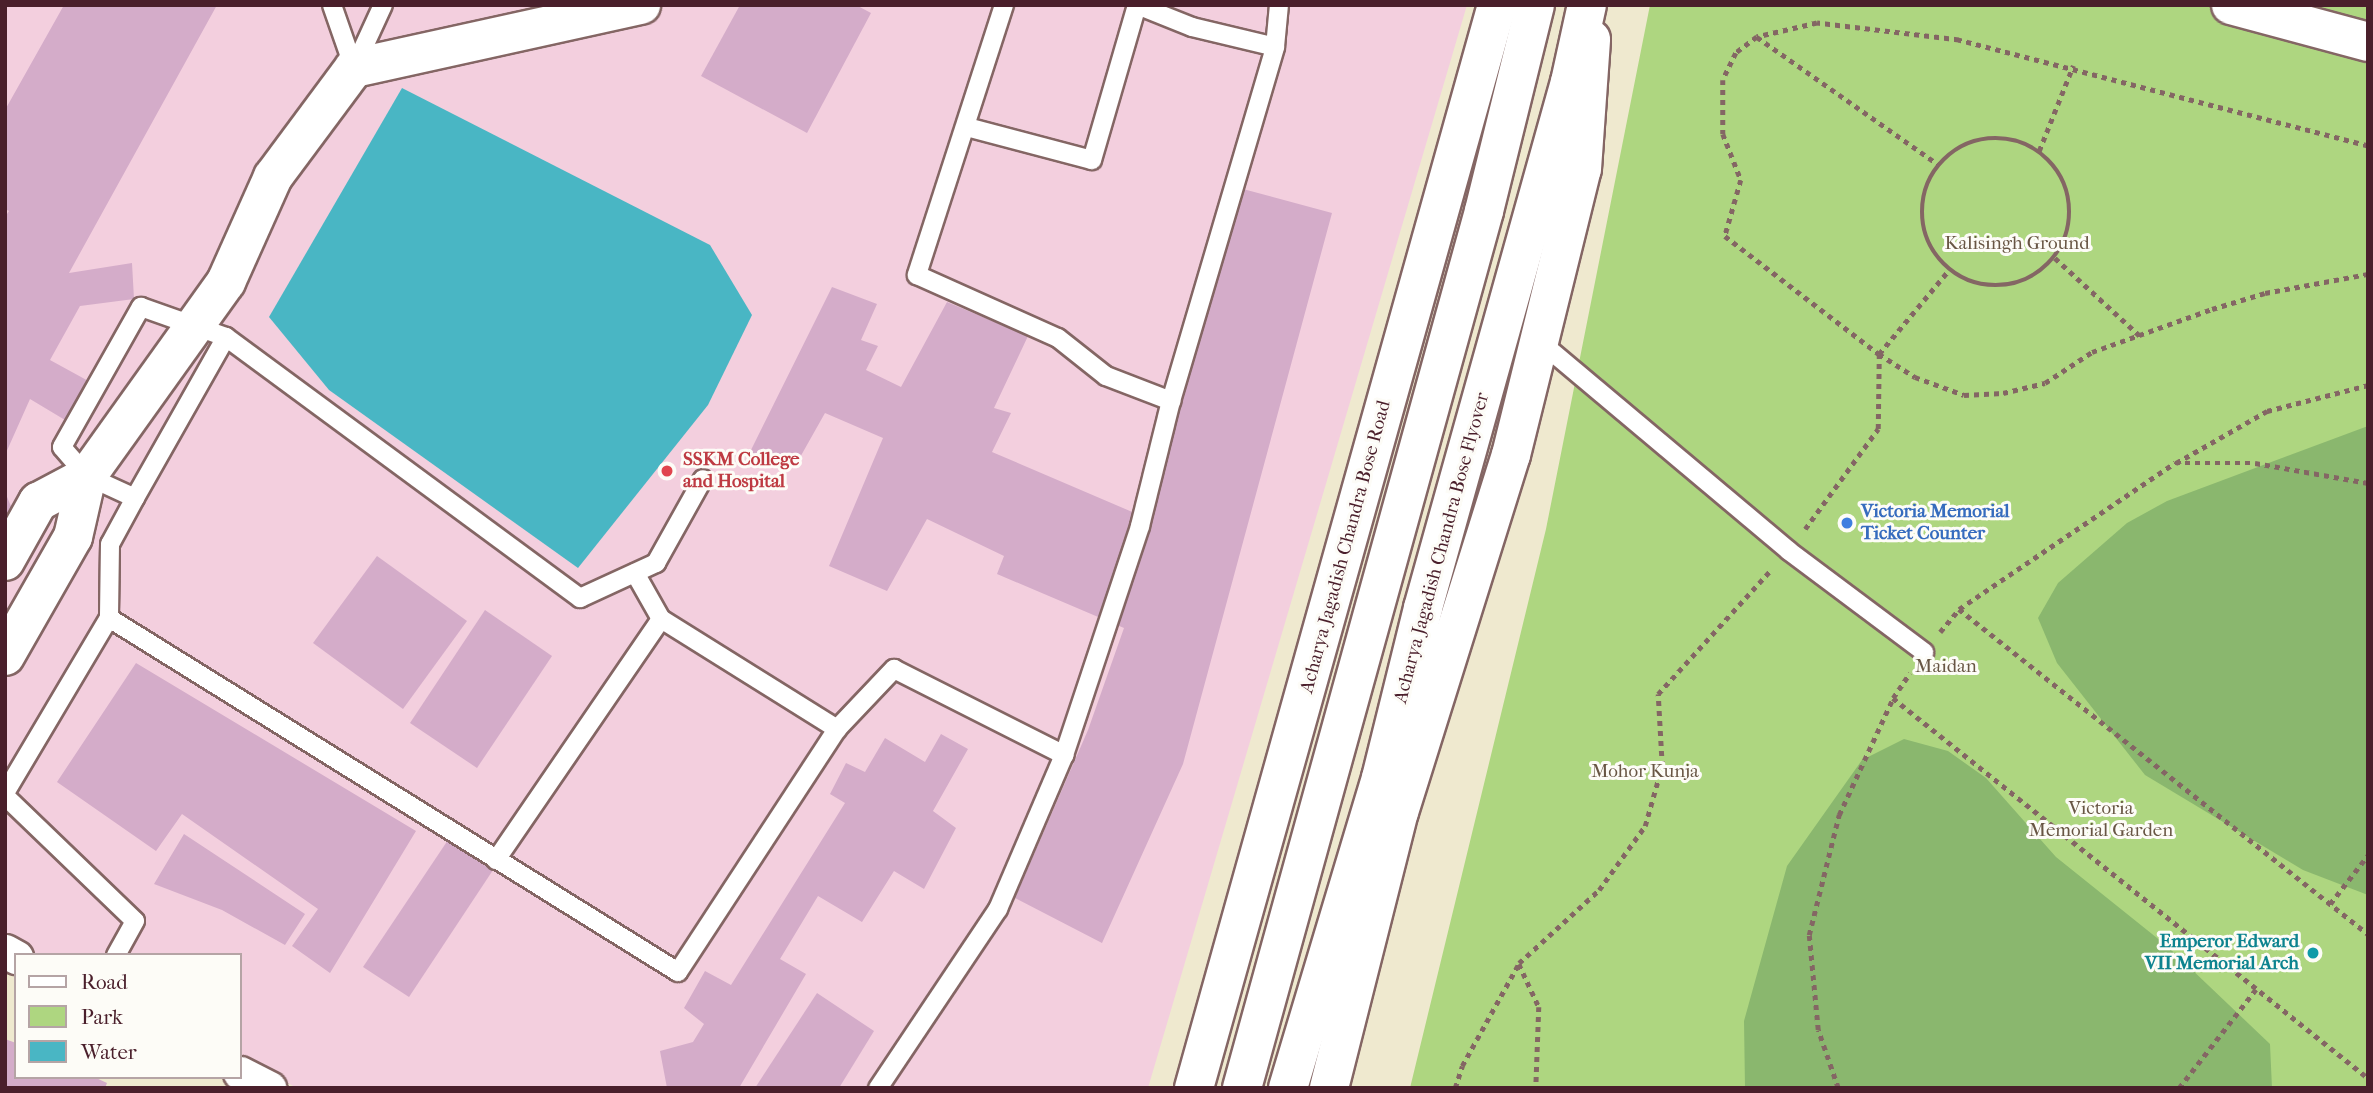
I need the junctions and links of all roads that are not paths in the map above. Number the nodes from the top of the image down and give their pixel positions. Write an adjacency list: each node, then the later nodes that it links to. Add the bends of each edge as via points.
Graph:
1 (332, 5): 14 (lane)
2 (383, 5): 14 (lane)
3 (642, 5): 14 (main road)
4 (1004, 5): 15 (lane)
5 (1137, 5): 13 (lane, via 1192,27); 15 (lane, via 1092,160)
6 (1279, 5): 13 (lane)
7 (1497, 5): 36 (main road, Acharya Jagadish Chandra Bose Road)
8 (1535, 5): 37 (main road, via 1484,211)
9 (1587, 5): 38 (main road, Acharya Jagadish Chandra Bose Flyover, via 1381,778)
10 (1593, 5): 17 (main road, via 1582,169)
11 (2231, 5): 12 (main road)
12 (2368, 42)
13 (1275, 47): 18 (lane)
14 (354, 68): 16 (main road, via 273,177 226,282)
15 (967, 127): 18 (lane, via 917,275 1058,338 1106,376)
16 (211, 332): 19 (main road); 19 (lane, via 141,307 62,447); 21 (lane); 23 (lane, via 580,598)
17 (1539, 341): 26 (lane, via 1789,551); 39 (main road, via 1511,455 1399,813)
18 (1171, 401): 29 (lane, via 1140,526)
19 (87, 476): 21 (lane); 22 (main road, via 38,502); 27 (main road, via 73,537)
20 (703, 479): 23 (lane, via 656,563)
21 (135, 498): 24 (lane, via 110,544)
22 (5, 561)
23 (635, 573): 25 (lane)
24 (109, 618): 30 (lane); 31 (lane)
25 (661, 619): 28 (lane); 31 (lane)
26 (1924, 652)
27 (5, 656)
28 (837, 729): 29 (lane, via 894,669); 31 (lane, via 678,972)
29 (1064, 755): 35 (lane, via 998,909)
30 (5, 795): 32 (lane, via 135,921)
31 (496, 860)
32 (117, 953)
33 (242, 1074): 34 (street)
34 (269, 1088)
35 (878, 1088)
36 (1194, 1088)
37 (1242, 1088)
38 (1288, 1088)
39 (1329, 1088)

